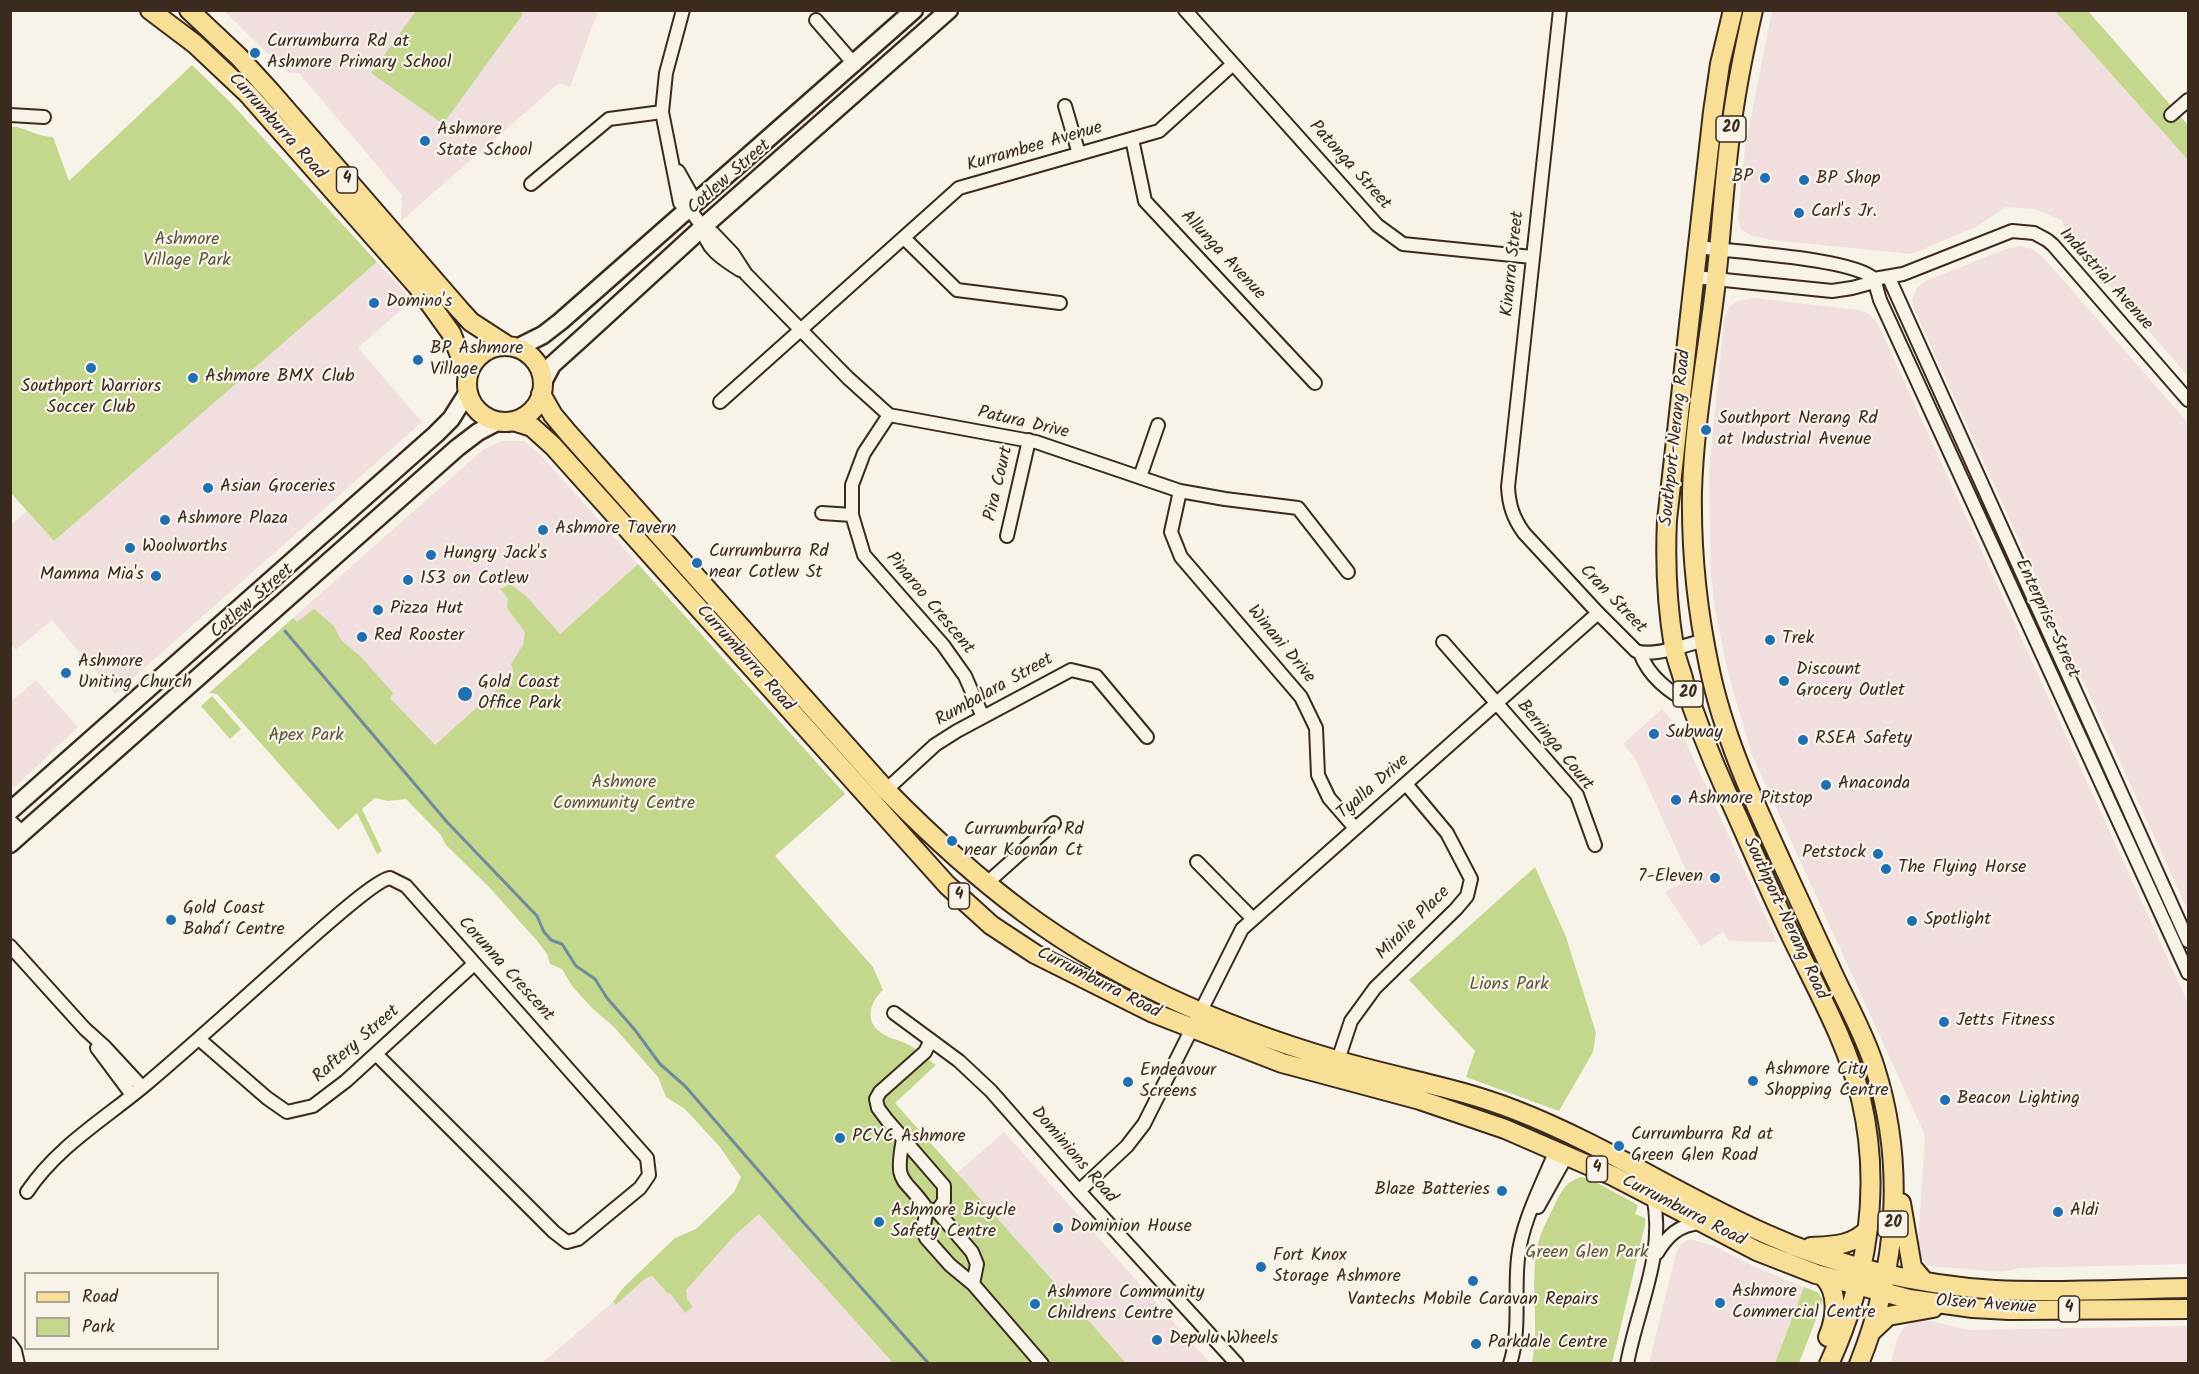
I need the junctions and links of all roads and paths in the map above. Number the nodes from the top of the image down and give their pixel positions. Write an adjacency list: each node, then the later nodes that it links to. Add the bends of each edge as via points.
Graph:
1 (150, 10): 36 (main road, Currumburra Road / 4, via 248,94 418,287 451,333)
2 (189, 10): 34 (main road, Currumburra Road / 4, via 270,91 471,322)
3 (683, 10): 15 (street, via 666,73)
4 (914, 10): 12 (main road, Cotlew Street)
5 (949, 10): 23 (main road, Cotlew Street)
6 (1185, 10): 11 (street, Patonga Street)
7 (1560, 10): 27 (street, Kinarra Street)
8 (1733, 10): 25 (main road, Southport-Nerang Road / 20, via 1713,111)
9 (1753, 10): 26 (main road, Southport-Nerang Road / 20, via 1733,113)
10 (816, 20): 12 (street)
11 (1233, 64): 19 (street, Kurrambee Avenue, via 1159,131); 27 (street, Patonga Street, via 1377,225 1403,244)
12 (855, 65): 22 (main road, Cotlew Street)
13 (2188, 100): 17 (street)
14 (1065, 106): 20 (street)
15 (662, 112): 21 (street, via 609,119); 22 (street, via 670,153 691,194)
16 (10, 115): 18 (street)
17 (2171, 116)
18 (44, 117)
19 (1132, 139): 20 (street, Kurrambee Avenue); 35 (street, Allunga Avenue, via 1145,201)
20 (1079, 154): 24 (street, Kurrambee Avenue, via 959,188)
21 (531, 184)
22 (689, 209): 23 (street); 34 (main road, Cotlew Street, via 561,321 543,335)
23 (704, 227): 33 (street, via 706,241 746,274); 37 (main road, Cotlew Street, via 552,365)
24 (904, 238): 32 (street, via 957,290); 33 (street, Kurrambee Avenue)
25 (1698, 247): 26 (street, Industrial Avenue); 28 (main road, Southport-Nerang Road / 20)
26 (1719, 250): 30 (main road, Southport-Nerang Road / 20); 31 (street, Industrial Avenue, via 1832,263 1862,271)
27 (1532, 257): 48 (street, Kinarra Street, via 1508,487)
28 (1695, 277): 30 (street, Industrial Avenue); 54 (main road, Southport-Nerang Road / 20, via 1667,520)
29 (1888, 278): 31 (street, Industrial Avenue); 38 (street, Industrial Avenue, via 2006,232 2026,231 2041,236); 72 (street, Enterprise Street)
30 (1716, 279): 31 (street, Industrial Avenue, via 1832,291 1868,284); 52 (main road, Southport-Nerang Road / 20, via 1692,490 1693,552)
31 (1874, 279): 75 (street, Enterprise Street, via 1880,300)
32 (1060, 303)
33 (801, 330): 39 (street, Kurrambee Avenue); 40 (street)
34 (512, 347): 36 (main road, via 495,347 483,353 473,363); 37 (main road, 4, via 530,355 539,367)
35 (1315, 383)
36 (468, 384): 41 (main road, 4, via 472,403 479,412); 62 (main road, Cotlew Street, via 451,419 428,441)
37 (542, 388): 41 (main road, via 531,411); 61 (main road, Currumburra Road / 4, via 553,415 569,435)
38 (2188, 400)
39 (720, 402)
40 (889, 415): 43 (street, Patura Drive); 47 (street, Pinaroo Crescent, via 864,453 852,485)
41 (506, 421): 66 (main road, Cotlew Street, via 478,432 457,448); 68 (main road, Currumburra Road / 4, via 532,427 542,434)
42 (1158, 425): 44 (street)
43 (1029, 440): 44 (street, Patura Drive); 49 (street, Pira Court)
44 (1140, 477): 45 (street, Patura Drive)
45 (1180, 491): 50 (street, Patura Drive, via 1298,508); 65 (street, Winani Drive, via 1171,532 1181,557 1301,697 1316,728 1318,775 1329,798)
46 (822, 513): 47 (street)
47 (852, 515): 58 (street, Pinaroo Crescent, via 864,555 943,645 965,676)
48 (1515, 521): 51 (street, Cran Street)
49 (1007, 536)
50 (1348, 572)
51 (1598, 613): 55 (street, Cran Street); 57 (street, Tyalla Drive)
52 (1704, 640): 54 (street, Cran Street); 83 (main road, Southport-Nerang Road / 20, via 1723,717 1752,798)
53 (1443, 642): 57 (street, Berringa Court)
54 (1674, 648): 55 (street, Cran Street); 56 (main road, Southport-Nerang Road / 20)
55 (1640, 653): 56 (street, via 1644,665 1674,695)
56 (1690, 702): 84 (main road, Southport-Nerang Road / 20)
57 (1496, 704): 60 (street, Tyalla Drive); 67 (street, Berringa Court, via 1576,795)
58 (983, 717): 59 (street, Rumbalara Street, via 1071,670 1096,676); 61 (street, Rumbalara Street, via 935,745)
59 (1147, 737)
60 (1406, 784): 65 (street, Tyalla Drive); 82 (street, Miralie Place, via 1448,833 1471,879 1467,896 1376,988 1351,1021)
61 (886, 790): 68 (main road, via 885,802); 70 (main road, Currumburra Road / 4, via 930,835)
62 (10, 811)
63 (10, 821): 66 (street)
64 (1054, 823): 70 (street)
65 (1355, 828): 71 (street, Tyalla Drive)
66 (17, 839)
67 (1595, 845)
68 (920, 857): 78 (main road, Currumburra Road / 4, via 961,899 1007,937 1066,971)
69 (1197, 862): 71 (street)
70 (987, 883): 76 (main road, Currumburra Road / 4, via 1073,945 1117,971)
71 (1253, 919): 76 (street, Tyalla Drive, via 1242,929)
72 (2188, 941)
73 (10, 946): 85 (street)
74 (474, 964): 79 (street, Corunna Crescent, via 406,886 386,879 315,935); 81 (street, Raftery Street); 81 (street, Corunna Crescent, via 647,1158 649,1176 640,1188 576,1241 564,1240)
75 (2188, 973)
76 (1200, 1010): 78 (street, Tyalla Drive); 82 (main road, Currumburra Road / 4)
77 (894, 1013): 80 (street, Dominions Road)
78 (1190, 1029): 88 (main road, Currumburra Road / 4, via 1290,1066 1447,1108); 90 (street, Tyalla Drive, via 1144,1124 1122,1152)
79 (199, 1039): 81 (street, Raftery Street, via 287,1112 313,1106); 85 (street, Corunna Crescent)
80 (931, 1040): 87 (street, via 925,1052 876,1099 878,1108); 90 (street, Dominions Road, via 991,1091)
81 (376, 1054)
82 (1338, 1060): 86 (main road, Currumburra Road / 4, via 1478,1097)
83 (1875, 1069): 84 (main road); 89 (main road, Southport-Nerang Road / 20)
84 (1854, 1076): 95 (main road, Southport-Nerang Road / 20, via 1869,1152)
85 (137, 1091): 91 (street, Corunna Crescent, via 45,1166)
86 (1568, 1132): 88 (main road); 96 (main road, Currumburra Road / 4, via 1729,1217)
87 (903, 1139): 93 (street, via 899,1173); 93 (street, via 944,1186 944,1202)
88 (1562, 1152): 92 (main road, Currumburra Road / 4); 113 (street, via 1523,1234 1518,1264 1518,1318)
89 (1894, 1175): 99 (main road, Southport-Nerang Road / 20); 101 (main road, via 1912,1267)
90 (1079, 1191): 112 (street, Dominions Road)
91 (27, 1192)
92 (1653, 1196): 94 (main road, Currumburra Road / 4); 97 (street, via 1657,1223)
93 (932, 1210): 102 (street, via 972,1252 977,1264); 102 (street, via 923,1230 926,1238)
94 (1701, 1223): 97 (street, via 1672,1233); 100 (main road, Currumburra Road / 4)
95 (1868, 1229): 96 (main road, via 1845,1243); 98 (main road, Southport-Nerang Road / 20)
96 (1803, 1248): 98 (main road, Currumburra Road / 4)
97 (1655, 1255): 114 (street)
98 (1862, 1267): 99 (main road, Olsen Avenue / 4); 103 (main road, Southport-Nerang Road / 20)
99 (1887, 1273): 101 (main road, Olsen Avenue / 4); 105 (main road, Southport-Nerang Road / 20)
100 (1824, 1277): 103 (main road, Currumburra Road / 4); 115 (main road, via 1832,1288 1834,1318)
101 (1924, 1281): 104 (main road, Olsen Avenue / 4, via 2009,1290)
102 (973, 1284): 111 (street)
103 (1857, 1287): 105 (main road, Olsen Avenue / 4); 116 (main road, Southport-Nerang Road / 20)
104 (2188, 1288)
105 (1882, 1293): 106 (main road, Olsen Avenue / 4); 108 (main road, Southport-Nerang Road / 20)
106 (1949, 1306): 107 (main road, Olsen Avenue / 4, via 2009,1310); 108 (main road, via 1891,1315)
107 (2188, 1309)
108 (1870, 1333): 117 (main road, Southport-Nerang Road / 20)
109 (10, 1344): 110 (street)
110 (18, 1364)
111 (1042, 1364)
112 (1237, 1364)
113 (1510, 1364)
114 (1627, 1364)
115 (1817, 1364)
116 (1828, 1364)
117 (1859, 1364)

